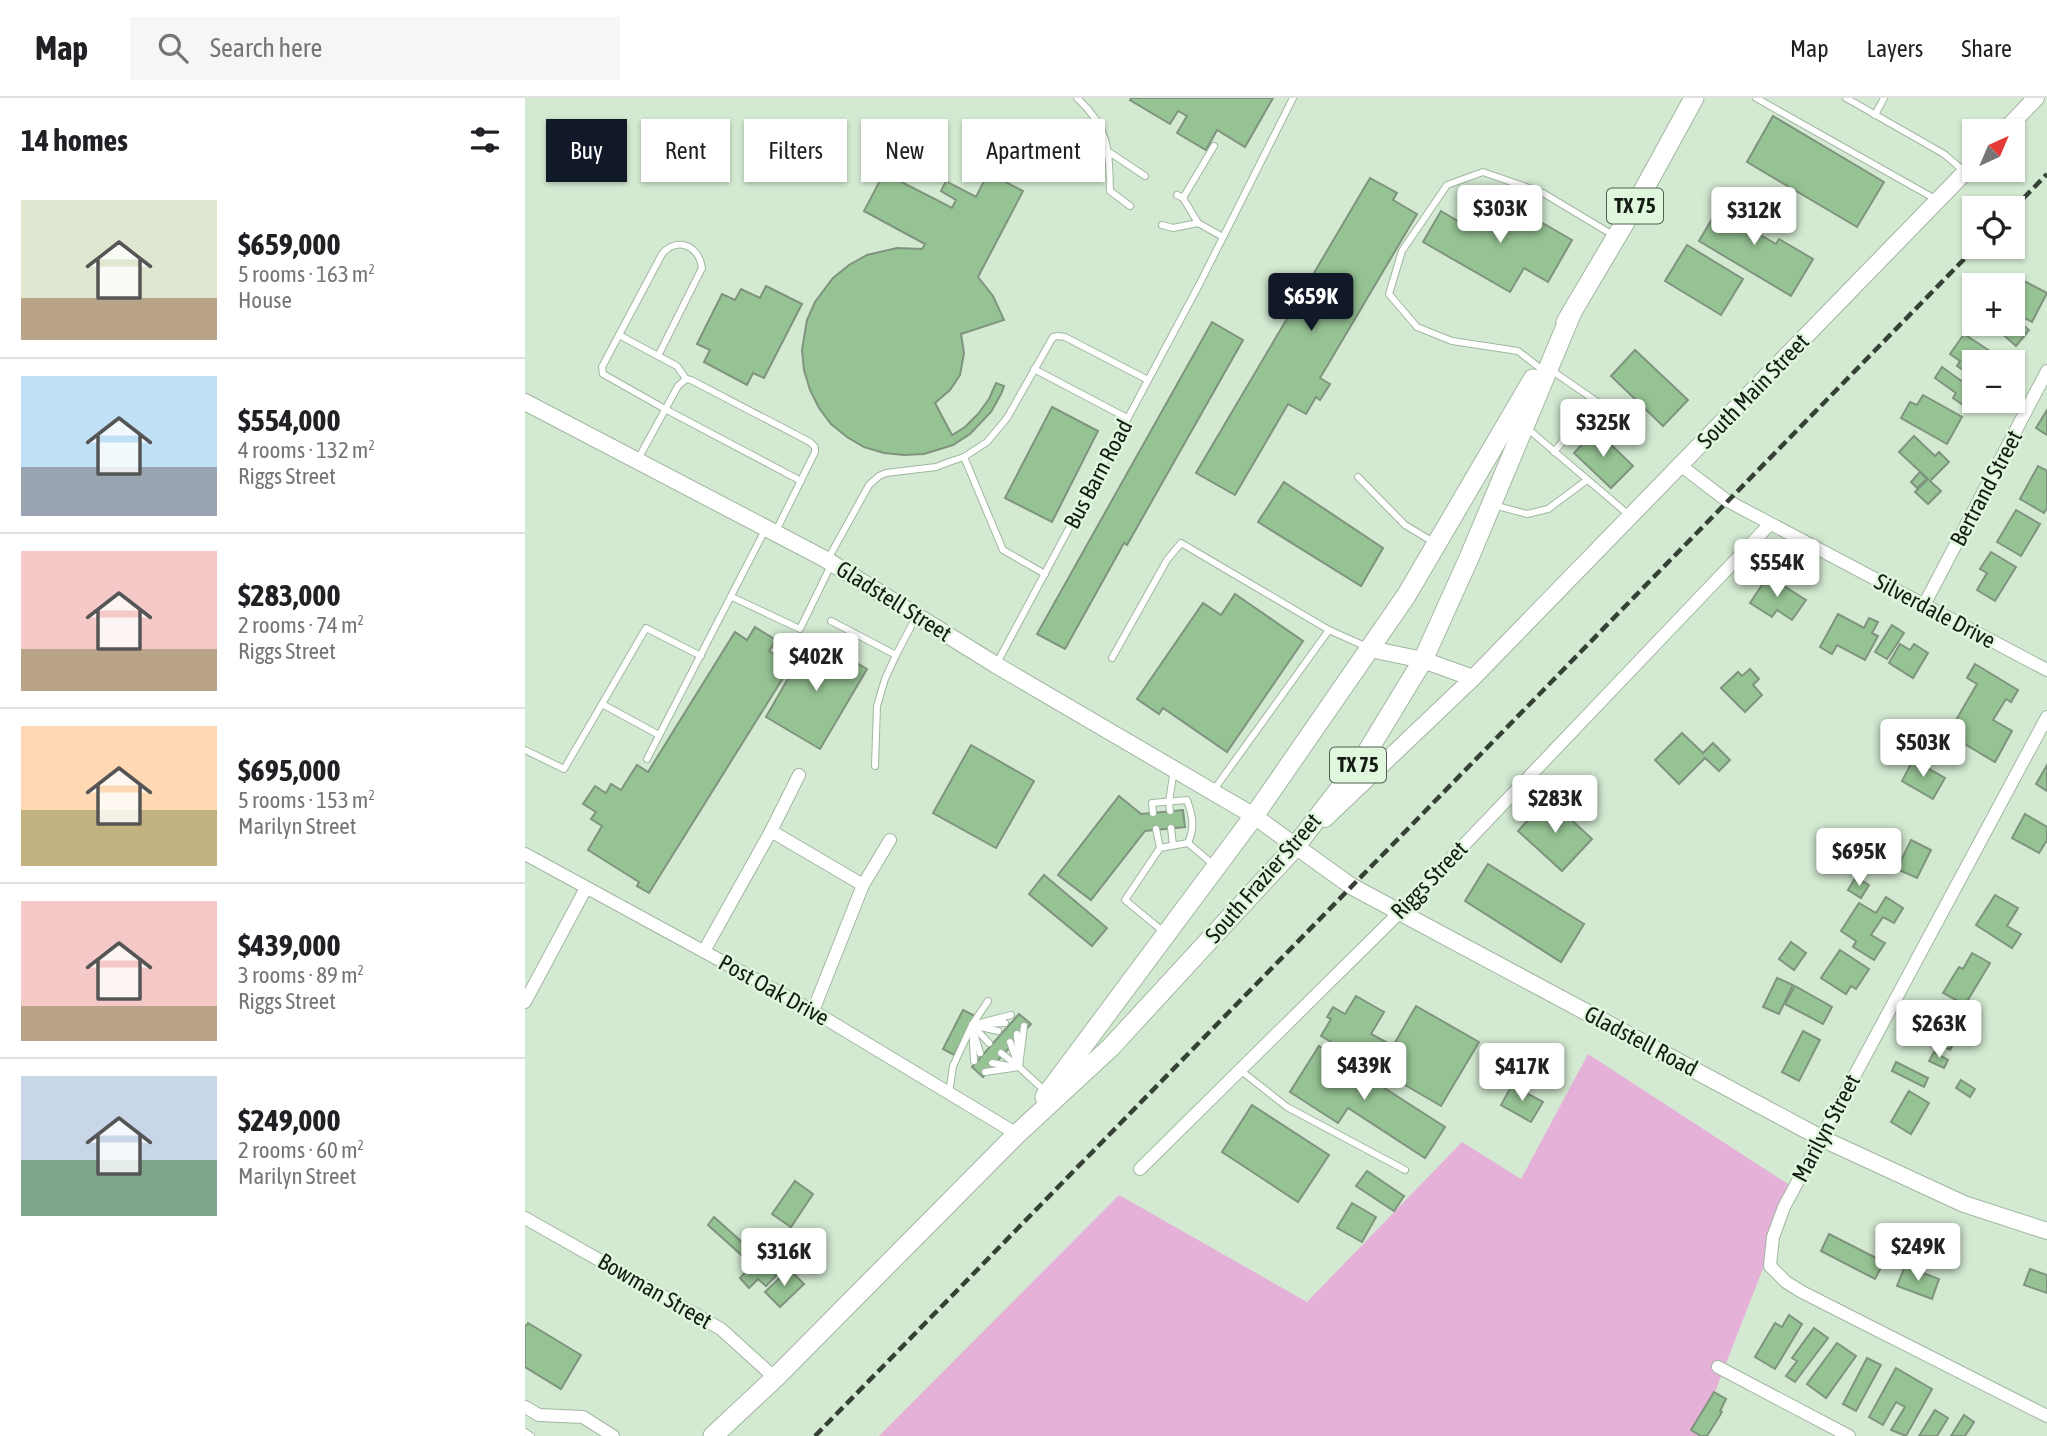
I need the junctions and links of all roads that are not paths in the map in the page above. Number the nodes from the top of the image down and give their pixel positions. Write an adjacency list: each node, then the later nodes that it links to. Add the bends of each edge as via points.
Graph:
1 (1077, 98): 11 (lane, via 1091,111)
2 (1293, 98): 19 (lane, Bus Barn Road)
3 (1694, 98): 20 (main road, South Frazier Street / TX 75)
4 (1756, 98): 15 (lane)
5 (1846, 98): 8 (lane)
6 (1884, 98): 8 (lane)
7 (2036, 98): 9 (street)
8 (1875, 115): 12 (lane)
9 (2016, 119)
10 (1214, 146): 17 (lane, via 1180,197)
11 (1109, 152): 13 (lane); 16 (lane, via 1110,191)
12 (1962, 164)
13 (1145, 176)
14 (1962, 176): 15 (street, South Main Street)
15 (1937, 201): 35 (street, South Main Street)
16 (1130, 206)
17 (1198, 223): 18 (lane, via 1173,228); 19 (lane)
18 (1162, 225)
19 (1223, 237): 27 (lane, Bus Barn Road)
20 (1617, 237): 24 (main road, South Frazier Street / TX 75, via 1572,312); 24 (lane, via 1543,193 1483,172 1447,185 1402,251 1389,294 1417,327 1452,341 1518,351)
21 (619, 335): 22 (lane); 22 (lane, via 661,254 670,246 690,247 699,256 701,273); 29 (lane, via 602,367 603,374)
22 (658, 356): 26 (lane, via 677,366)
23 (1034, 369): 27 (lane, via 1049,342 1058,336); 30 (lane); 33 (lane, via 1000,427)
24 (1545, 370): 31 (main road, South Frazier Street / TX 75); 32 (lane, via 1596,401); 43 (main road, South Frazier Street / TX 75)
25 (2047, 370): 47 (street, Bertrand Street)
26 (685, 379): 29 (lane); 38 (lane, via 810,442 815,452)
27 (1148, 380): 30 (lane, Bus Barn Road)
28 (525, 402): 34 (street, Gladstell Street)
29 (665, 410): 34 (lane); 38 (lane)
30 (1128, 418): 45 (lane, Bus Barn Road)
31 (1524, 426): 32 (lane); 39 (main road, South Frazier Street / TX 75)
32 (1554, 452): 37 (lane)
33 (964, 457): 44 (lane, via 936,467 887,473 873,481); 45 (lane, via 1003,550)
34 (637, 461): 42 (street, Gladstell Street)
35 (1680, 465): 40 (street, South Main Street); 41 (street, Silverdale Drive, via 1726,500)
36 (1358, 477): 43 (lane, via 1405,525)
37 (1587, 480): 39 (lane, via 1548,509 1527,514); 40 (lane)
38 (801, 481): 42 (lane)
39 (1491, 504): 55 (main road, South Frazier Street / TX 75)
40 (1630, 516): 58 (street, South Main Street)
41 (1770, 524): 47 (street, Silverdale Drive); 84 (street, Riggs Street)
42 (771, 531): 44 (street, Gladstell Street); 46 (lane)
43 (1437, 544): 51 (main road, South Frazier Street / TX 75)
44 (830, 562): 46 (lane, via 800,629); 48 (street, Gladstell Street)
45 (1045, 574): 56 (lane, Bus Barn Road)
46 (732, 597): 53 (lane)
47 (1924, 605): 57 (street, Silverdale Drive)
48 (917, 615): 52 (lane); 56 (street, Gladstell Street)
49 (831, 621): 52 (lane)
50 (1329, 630): 51 (lane); 54 (lane, via 1181,543); 67 (lane)
51 (1370, 649): 55 (street); 71 (main road, South Frazier Street / TX 75)
52 (896, 655): 64 (lane, via 877,706)
53 (701, 656): 59 (lane, via 646,628); 61 (lane)
54 (1112, 658)
55 (1423, 660): 58 (street); 78 (main road, South Frazier Street / TX 75, via 1364,757)
56 (996, 665): 65 (street, Gladstell Street)
57 (2047, 670)
58 (1473, 678): 78 (street, South Main Street)
59 (602, 704): 61 (lane); 62 (lane, via 564,769)
60 (2047, 717): 108 (street, Marilyn Street)
61 (659, 735): 63 (lane)
62 (525, 750)
63 (647, 759)
64 (875, 766)
65 (1174, 768): 67 (street, Gladstell Street); 68 (lane)
66 (799, 775): 74 (street)
67 (1213, 791): 71 (street, Gladstell Street)
68 (1169, 802): 69 (lane); 70 (lane, via 1151,803); 76 (lane, via 1187,800 1194,829)
69 (1170, 811)
70 (1153, 813)
71 (1254, 816): 78 (street, Gladstell Road); 81 (main road, South Frazier Street / TX 75)
72 (1171, 828): 77 (lane)
73 (1157, 830): 79 (lane)
74 (771, 831): 82 (street); 86 (street)
75 (890, 840): 82 (street)
76 (1188, 843): 77 (lane); 81 (lane)
77 (1173, 845): 79 (lane)
78 (1295, 847): 84 (street, Gladstell Road); 107 (main road, South Frazier Street / TX 75, via 1111,1048)
79 (1160, 848): 85 (lane, via 1125,900)
80 (525, 854): 83 (street, Post Oak Drive)
81 (1216, 867): 85 (main road, South Frazier Street / TX 75)
82 (863, 885): 89 (street)
83 (586, 888): 86 (street, Post Oak Drive); 88 (street)
84 (1399, 912): 103 (street, Riggs Street); 108 (street, Gladstell Road)
85 (1166, 934): 106 (main road, South Frazier Street / TX 75)
86 (703, 951): 89 (street, Post Oak Drive)
87 (988, 1000): 92 (lane)
88 (525, 1002)
89 (813, 1011): 105 (street, Post Oak Drive)
90 (1011, 1015): 92 (lane)
91 (1005, 1023): 92 (lane)
92 (972, 1025): 94 (lane); 97 (lane); 98 (lane); 100 (lane); 105 (lane, via 953,1066)
93 (1024, 1026): 102 (lane)
94 (998, 1031)
95 (1017, 1034): 102 (lane)
96 (1010, 1042): 102 (lane)
97 (989, 1043)
98 (981, 1053)
99 (1001, 1054): 102 (lane)
100 (974, 1061)
101 (992, 1063): 102 (lane)
102 (1019, 1067): 104 (lane); 106 (lane)
103 (1240, 1070): 109 (street, Riggs Street); 110 (lane, via 1287,1107)
104 (985, 1072)
105 (949, 1093): 107 (street, Post Oak Drive)
106 (1048, 1093): 107 (main road, South Frazier Street / TX 75)
107 (1017, 1134): 114 (main road, South Frazier Street / TX 75)
108 (1821, 1138): 112 (street, Gladstell Road, via 1964,1204); 116 (street, Marilyn Street, via 1784,1207 1773,1237 1770,1266 1802,1292)
109 (1140, 1169)
110 (1405, 1170)
111 (525, 1218): 114 (street, Bowman Street, via 721,1329)
112 (2047, 1231)
113 (1718, 1367): 121 (street)
114 (775, 1378): 120 (main road, South Frazier Street / TX 75)
115 (525, 1407): 119 (street, via 539,1415 583,1417)
116 (2047, 1416)
117 (525, 1432): 118 (lane)
118 (531, 1436)
119 (613, 1436)
120 (713, 1436)
121 (1849, 1436)

